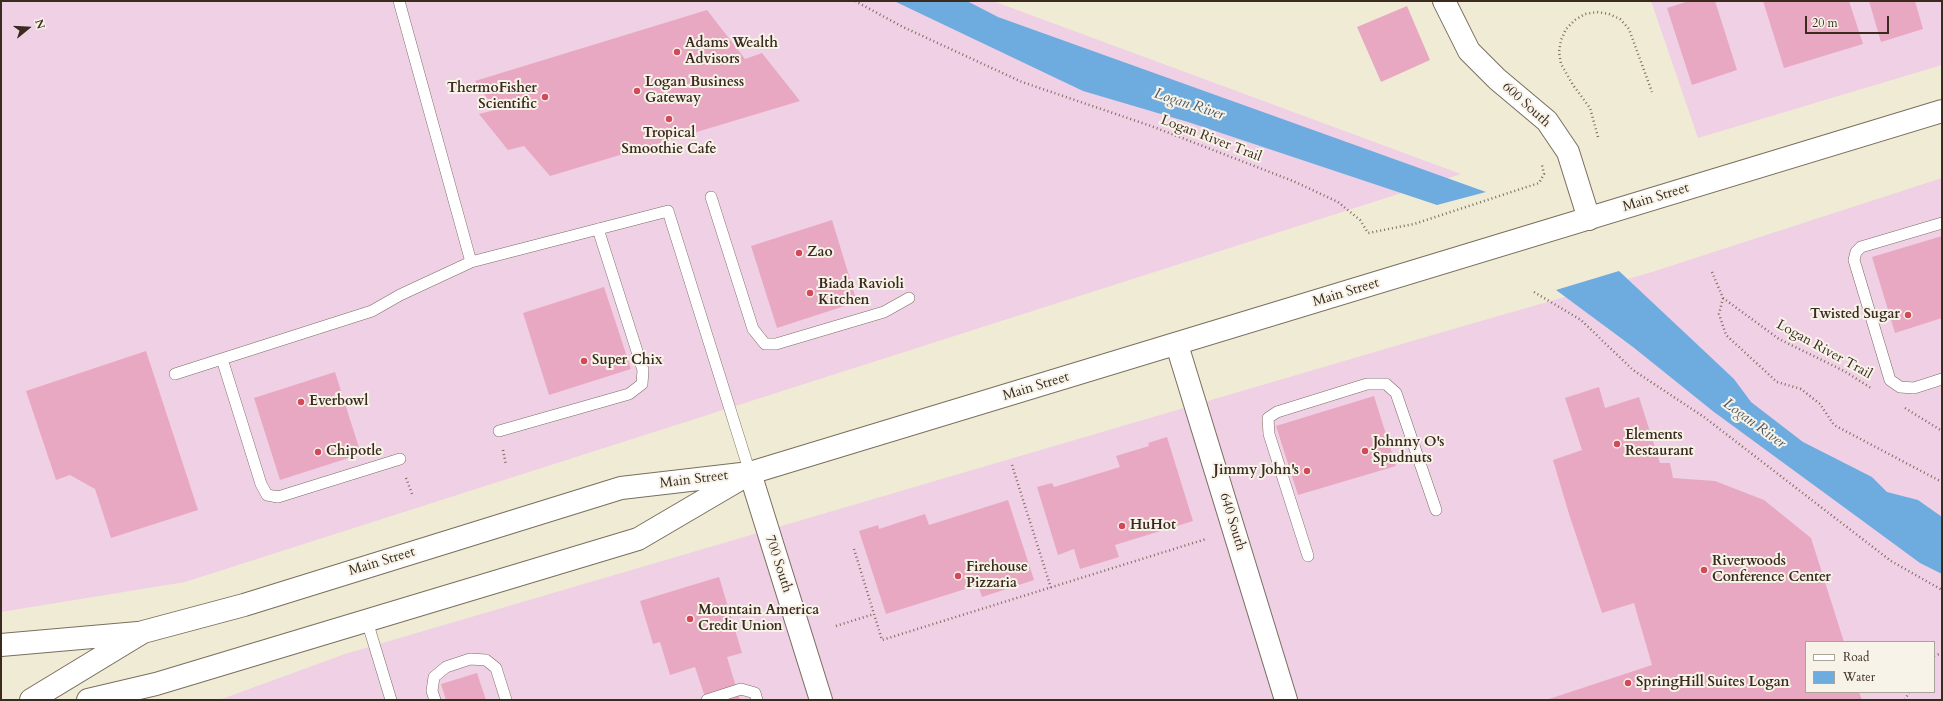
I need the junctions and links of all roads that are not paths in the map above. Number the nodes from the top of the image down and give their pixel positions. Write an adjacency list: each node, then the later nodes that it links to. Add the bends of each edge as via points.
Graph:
1 (399, 1): 8 (lane)
2 (1444, 1): 5 (main road, 600 South, via 1469,51 1497,79 1547,121 1568,152)
3 (1942, 111): 5 (main road, Main Street)
4 (711, 197): 9 (lane, via 753,329 765,344 776,344 884,312)
5 (1589, 219): 10 (main road, Main Street)
6 (1942, 223): 13 (lane, via 1861,247 1856,252 1854,260 1890,380 1900,387 1914,388)
7 (598, 230): 8 (lane); 14 (lane, via 643,370 642,384 629,394); 16 (lane, via 668,211)
8 (471, 262): 11 (lane, via 372,311)
9 (909, 298)
10 (1177, 345): 16 (main road, Main Street); 30 (main road, 640 South)
11 (222, 359): 12 (lane); 15 (lane, via 261,484 267,495 278,497)
12 (175, 374)
13 (1937, 381)
14 (499, 431)
15 (400, 459)
16 (750, 473): 19 (main road, Main Street, via 638,539); 20 (main road, Main Street, via 621,488 244,605); 29 (main road, 700 South)
17 (1436, 510): 18 (lane, via 1396,393 1386,384 1367,384 1276,412 1268,418 1269,434)
18 (1308, 556)
19 (367, 621): 23 (main road, Main Street, via 156,684); 24 (lane)
20 (143, 632): 21 (main road); 22 (main road, Main Street)
21 (1, 645)
22 (31, 700)
23 (88, 700)
24 (391, 700)
25 (435, 700): 26 (lane, via 432,691 434,677 446,667 470,658 486,660 496,668)
26 (506, 700)
27 (707, 700): 28 (lane, via 742,689 754,693)
28 (757, 700)
29 (821, 700)
30 (1286, 700)

